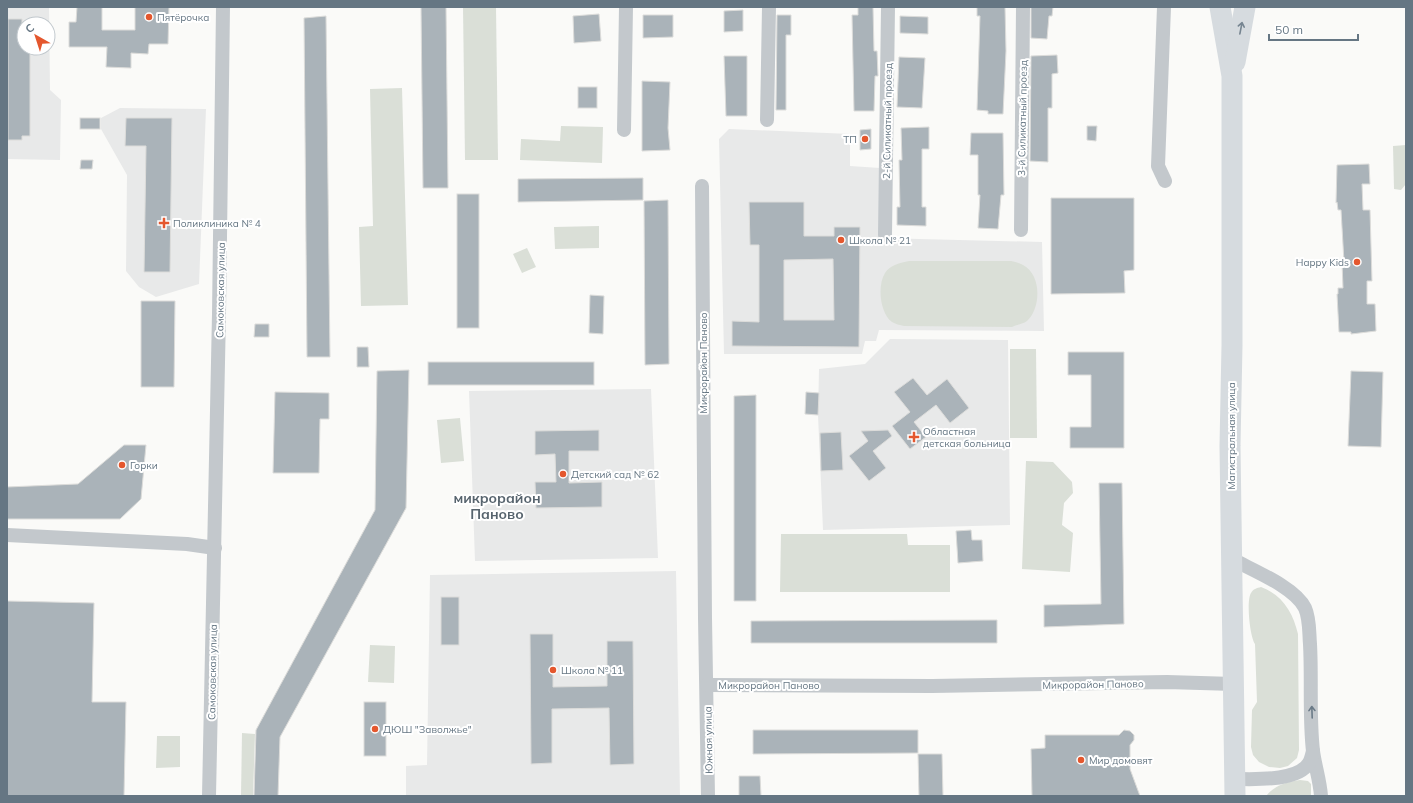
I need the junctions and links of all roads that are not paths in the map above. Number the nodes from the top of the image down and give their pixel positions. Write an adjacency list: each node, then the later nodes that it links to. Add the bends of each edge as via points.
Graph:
1 (223, 7): 17 (street, Самоковская улица)
2 (626, 7): 11 (street)
3 (769, 7): 10 (street)
4 (888, 7): 15 (street, 2-й Силикатный проезд)
5 (1023, 7): 14 (street, 3-й Силикатный проезд)
6 (1164, 7): 12 (street, via 1158,166)
7 (1220, 7): 9 (highway, Магистральная улица)
8 (1245, 7): 9 (highway, Магистральная улица, one-way to 8)
9 (1232, 76): 18 (highway, Магистральная улица)
10 (766, 120)
11 (624, 130)
12 (1165, 181)
13 (702, 186): 20 (street, Микрорайон Паново)
14 (1021, 230)
15 (885, 235)
16 (7, 534): 17 (street, via 187,544)
17 (215, 548): 23 (street, Самоковская улица)
18 (1232, 560): 19 (highway, Магистральная улица); 21 (street, one-way to 18, via 1308,622 1304,608 1295,596)
19 (1234, 684): 20 (street, Микрорайон Паново, via 1167,682 932,686); 22 (highway, Магистральная улица)
20 (707, 685): 24 (street, Южная улица)
21 (1313, 751): 22 (street, via 1308,764 1290,775); 25 (street)
22 (1234, 788)
23 (209, 796)
24 (708, 796)
25 (1321, 796)

